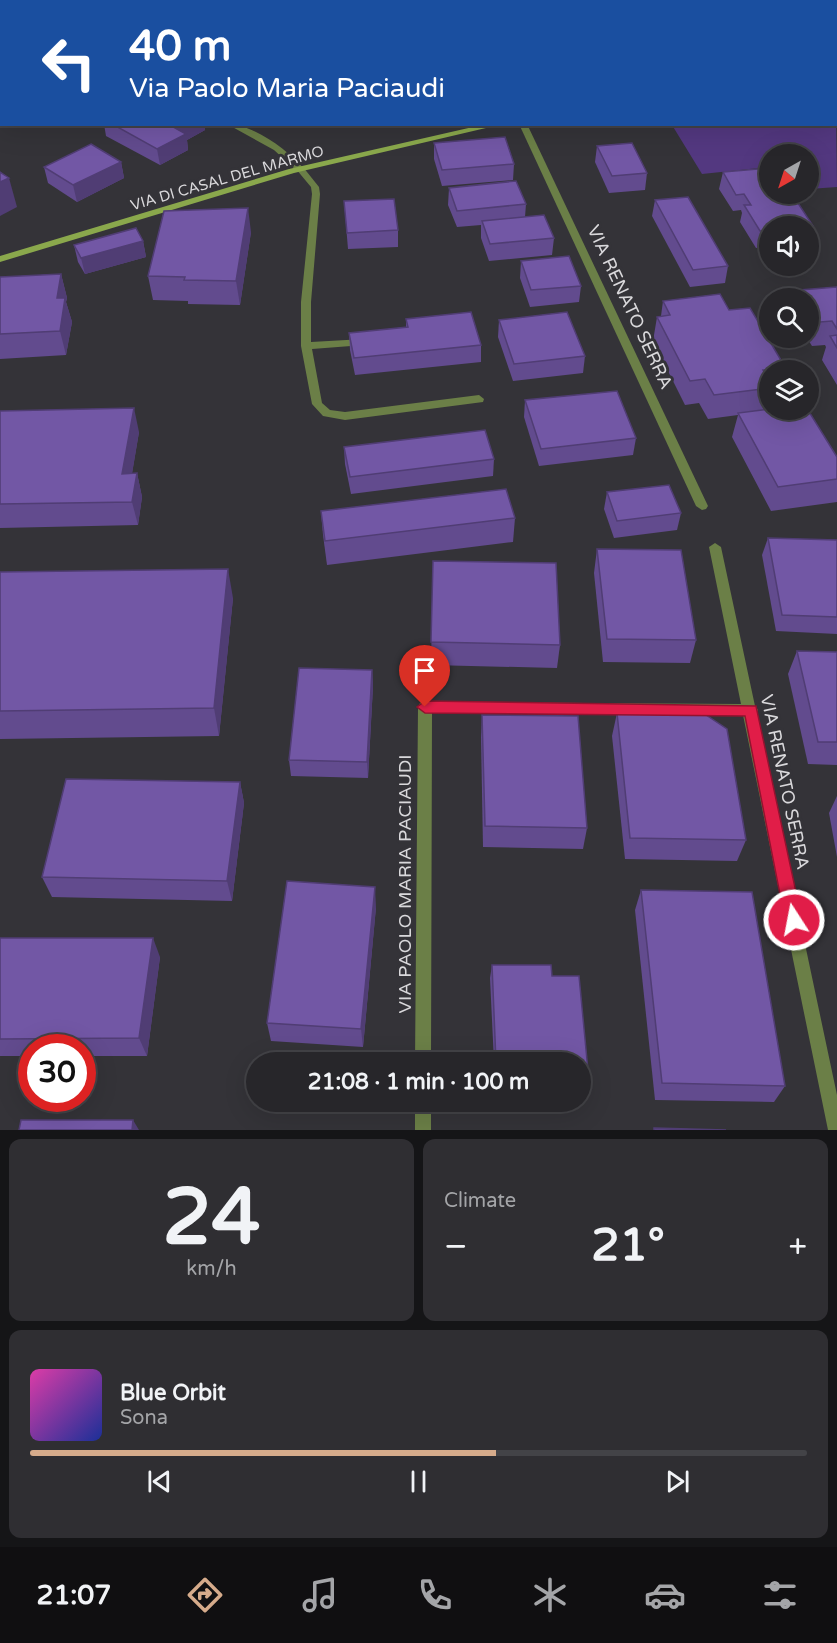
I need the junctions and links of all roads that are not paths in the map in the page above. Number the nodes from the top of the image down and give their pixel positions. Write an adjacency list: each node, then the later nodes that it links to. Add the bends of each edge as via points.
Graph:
1 (235, 126): 4 (street, via 277,148)
2 (491, 126): 4 (main road, VIA DI CASAL DEL MARMO)
3 (524, 126): 9 (street, VIA RENATO SERRA)
4 (300, 169): 5 (main road, VIA DI CASAL DEL MARMO); 7 (street, via 316,194)
5 (0, 259)
6 (375, 342): 7 (street)
7 (306, 346): 8 (street, via 317,404 327,413 345,416)
8 (480, 399)
9 (702, 506)
10 (715, 547): 11 (street, VIA RENATO SERRA)
11 (751, 710): 12 (street, VIA PAOLO MARIA PACIAUDI, via 425,707); 15 (street, VIA RENATO SERRA)
12 (423, 1052)
13 (423, 1112): 14 (street)
14 (423, 1130)
15 (836, 1130)

